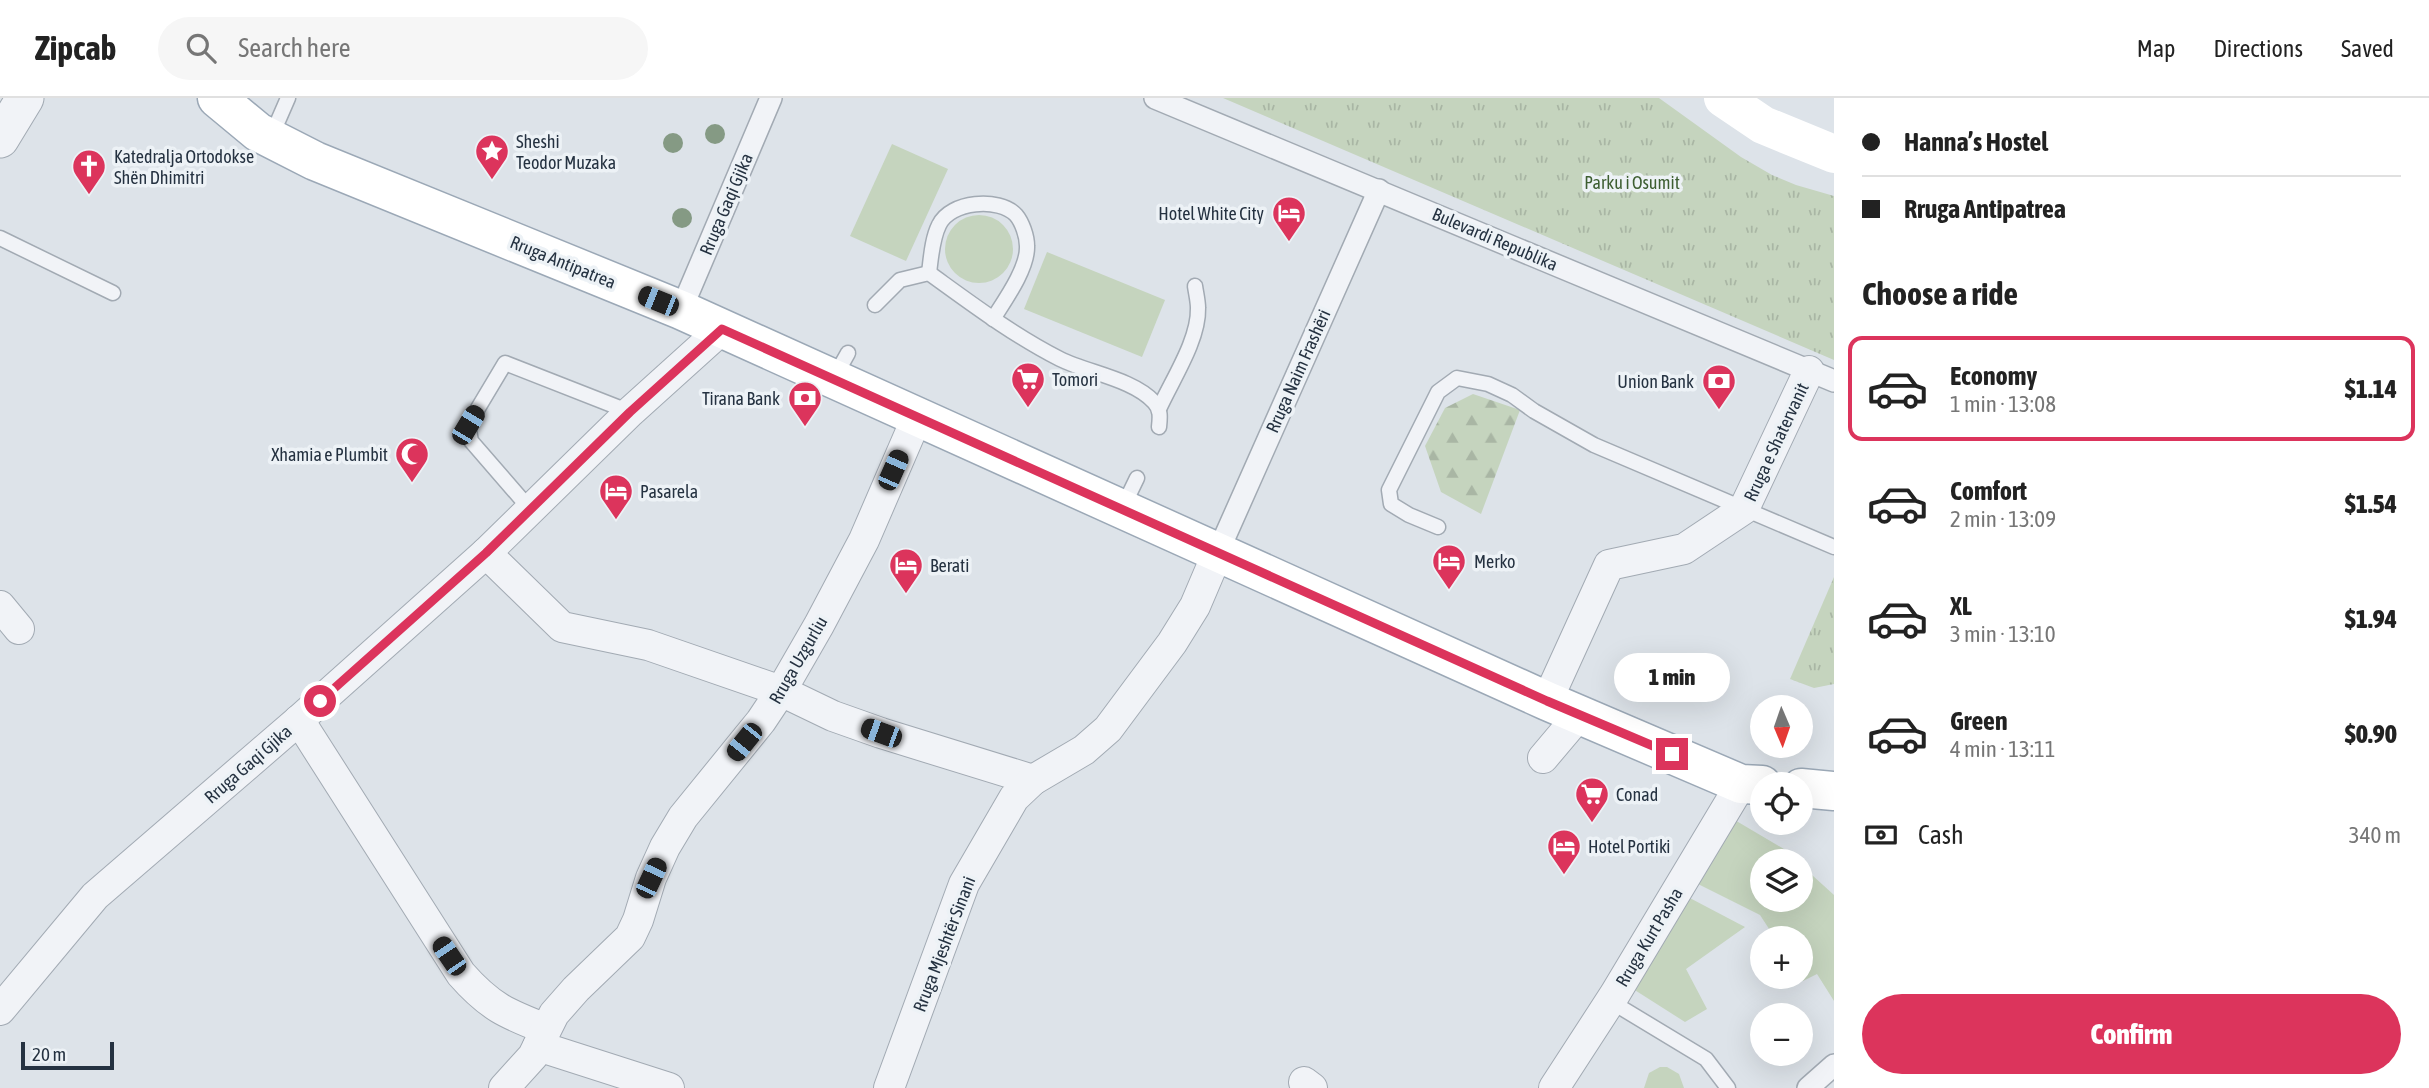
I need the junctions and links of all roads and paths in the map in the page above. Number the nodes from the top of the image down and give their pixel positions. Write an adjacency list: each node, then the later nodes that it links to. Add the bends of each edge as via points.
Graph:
1 (25, 98): 8 (street)
2 (217, 98): 7 (main road, Rruga Antipatrea)
3 (288, 98): 7 (lane)
4 (771, 98): 16 (street, Rruga Gaqi Gjika)
5 (1155, 98): 10 (street, Bulevardi Republika)
6 (1723, 98): 9 (main road, via 1763,125)
7 (270, 138): 16 (main road, Rruga Antipatrea)
8 (0, 139)
9 (1834, 153)
10 (1379, 190): 19 (street, Bulevardi Republika); 28 (street, Rruga Naim Frashëri)
11 (0, 238): 14 (lane)
12 (929, 273): 15 (lane, via 900,280); 17 (lane); 17 (lane, via 939,224 949,213 961,206 992,203 1015,215 1028,248 1016,285)
13 (1195, 286): 20 (lane, via 1196,327)
14 (113, 293)
15 (875, 304)
16 (681, 310): 18 (main road, Rruga Antipatrea)
17 (993, 319): 20 (lane, via 1064,361 1138,389)
18 (722, 329): 21 (street, Rruga Gaqi Gjika); 22 (main road, Rruga Antipatrea, via 841,365)
19 (1822, 376): 25 (street, Rruga e Shatervanit)
20 (1158, 409): 23 (lane)
21 (630, 412): 24 (street, Rruga Gaqi Gjika); 24 (lane, via 505,363 468,425 471,441)
22 (918, 415): 28 (main road, Rruga Antipatrea, via 1130,493); 32 (street, Rruga Uzgurliu, via 864,540)
23 (1159, 427)
24 (530, 509): 29 (street, Rruga Gaqi Gjika)
25 (1744, 509): 26 (lane, via 1594,444 1488,384 1457,378 1438,392 1389,490 1391,504); 27 (lane); 33 (street, Rruga e Shatervanit, via 1684,549 1609,565)
26 (1438, 527)
27 (1834, 547)
28 (1218, 552): 33 (main road, Rruga Antipatrea); 36 (street, Rruga Mjeshtër Sinani, via 1195,606 1108,729 1084,750)
29 (486, 553): 32 (street, via 562,627 648,645); 34 (street, Rruga Gaqi Gjika)
30 (0, 606): 31 (street)
31 (19, 629)
32 (781, 691): 36 (street, via 845,720); 43 (street, Rruga Uzgurliu, via 683,817 651,878 630,937 554,1014)
33 (1564, 707): 35 (street); 37 (main road, Rruga Antipatrea)
34 (299, 720): 42 (street, Rruga Gaqi Gjika, via 95,896); 43 (street, via 461,974 492,1005)
35 (1543, 758)
36 (1033, 780): 47 (street, Rruga Mjeshtër Sinani, via 1014,798 964,884)
37 (1750, 783)
38 (1750, 787): 41 (street, Rruga Kurt Pasha)
39 (1813, 790): 40 (main road)
40 (1834, 791)
41 (1610, 1001): 48 (street, Rruga Kurt Pasha); 49 (lane, via 1706,1059)
42 (0, 1010)
43 (542, 1037): 45 (street, Rruga Uzgurliu, via 533,1056); 46 (street)
44 (1834, 1065): 50 (street)
45 (504, 1088)
46 (669, 1088)
47 (889, 1088)
48 (1554, 1088)
49 (1728, 1088)
50 (1808, 1088)

